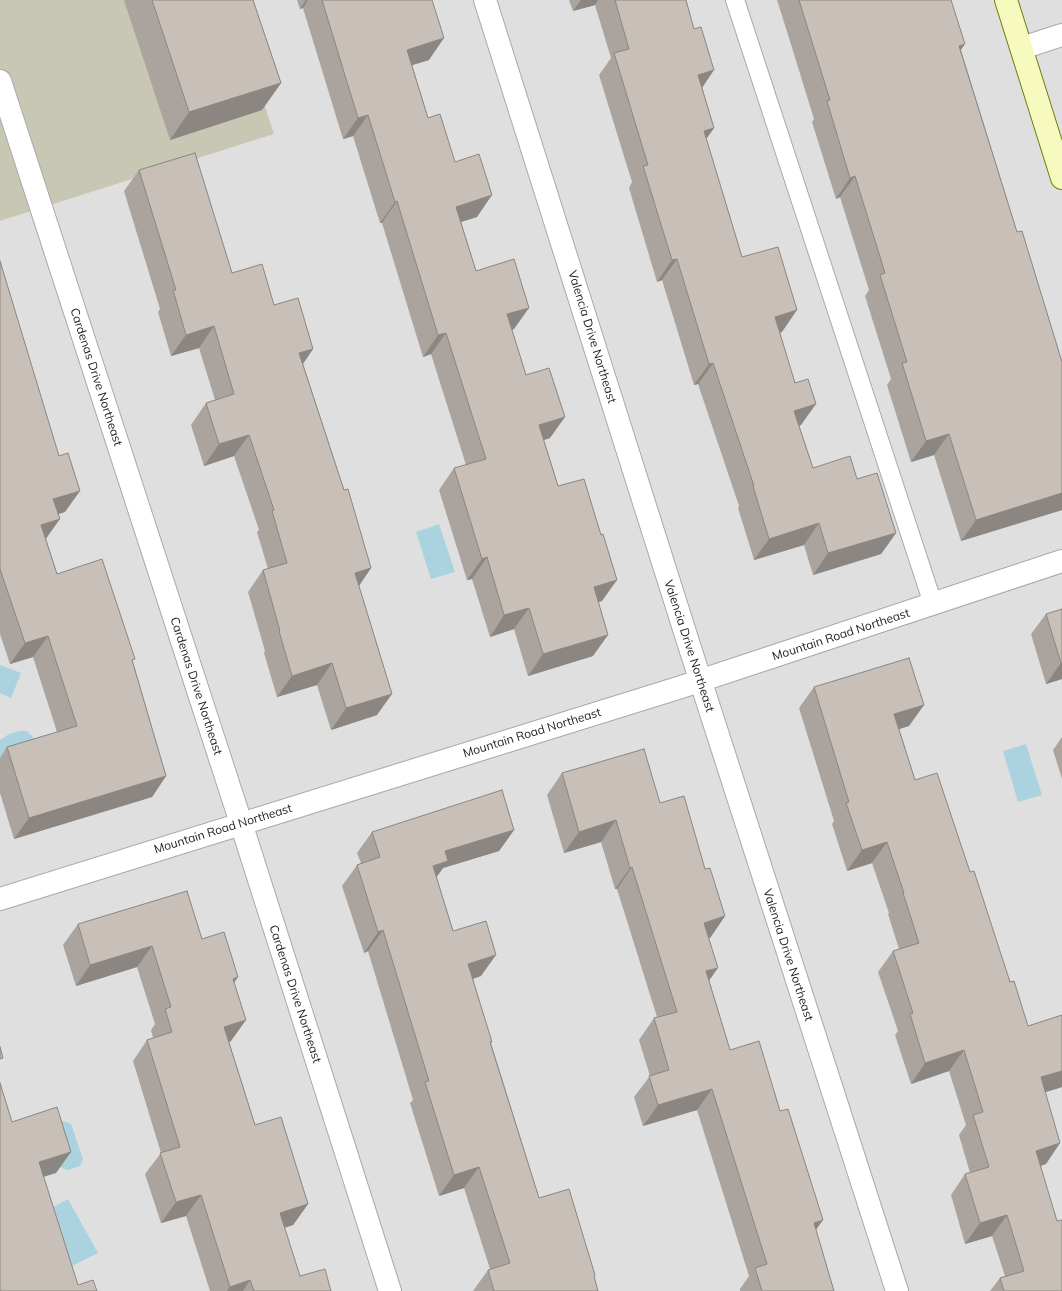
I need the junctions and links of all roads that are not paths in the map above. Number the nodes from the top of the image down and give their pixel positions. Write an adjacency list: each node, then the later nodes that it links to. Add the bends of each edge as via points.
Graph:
1 (485, 0): 10 (street, Valencia Drive Northeast)
2 (735, 0): 9 (lane)
3 (1006, 0): 5 (street)
4 (1062, 35): 5 (street)
5 (1022, 48): 7 (street)
6 (0, 81): 11 (street, Cardenas Drive Northeast)
7 (1062, 178)
8 (1062, 561): 9 (street, Mountain Road Northeast)
9 (933, 604): 10 (street, Mountain Road Northeast)
10 (700, 681): 11 (street, Mountain Road Northeast); 14 (street, Valencia Drive Northeast)
11 (241, 823): 12 (street, Mountain Road Northeast); 13 (street, Cardenas Drive Northeast)
12 (0, 899)
13 (390, 1291)
14 (897, 1291)

